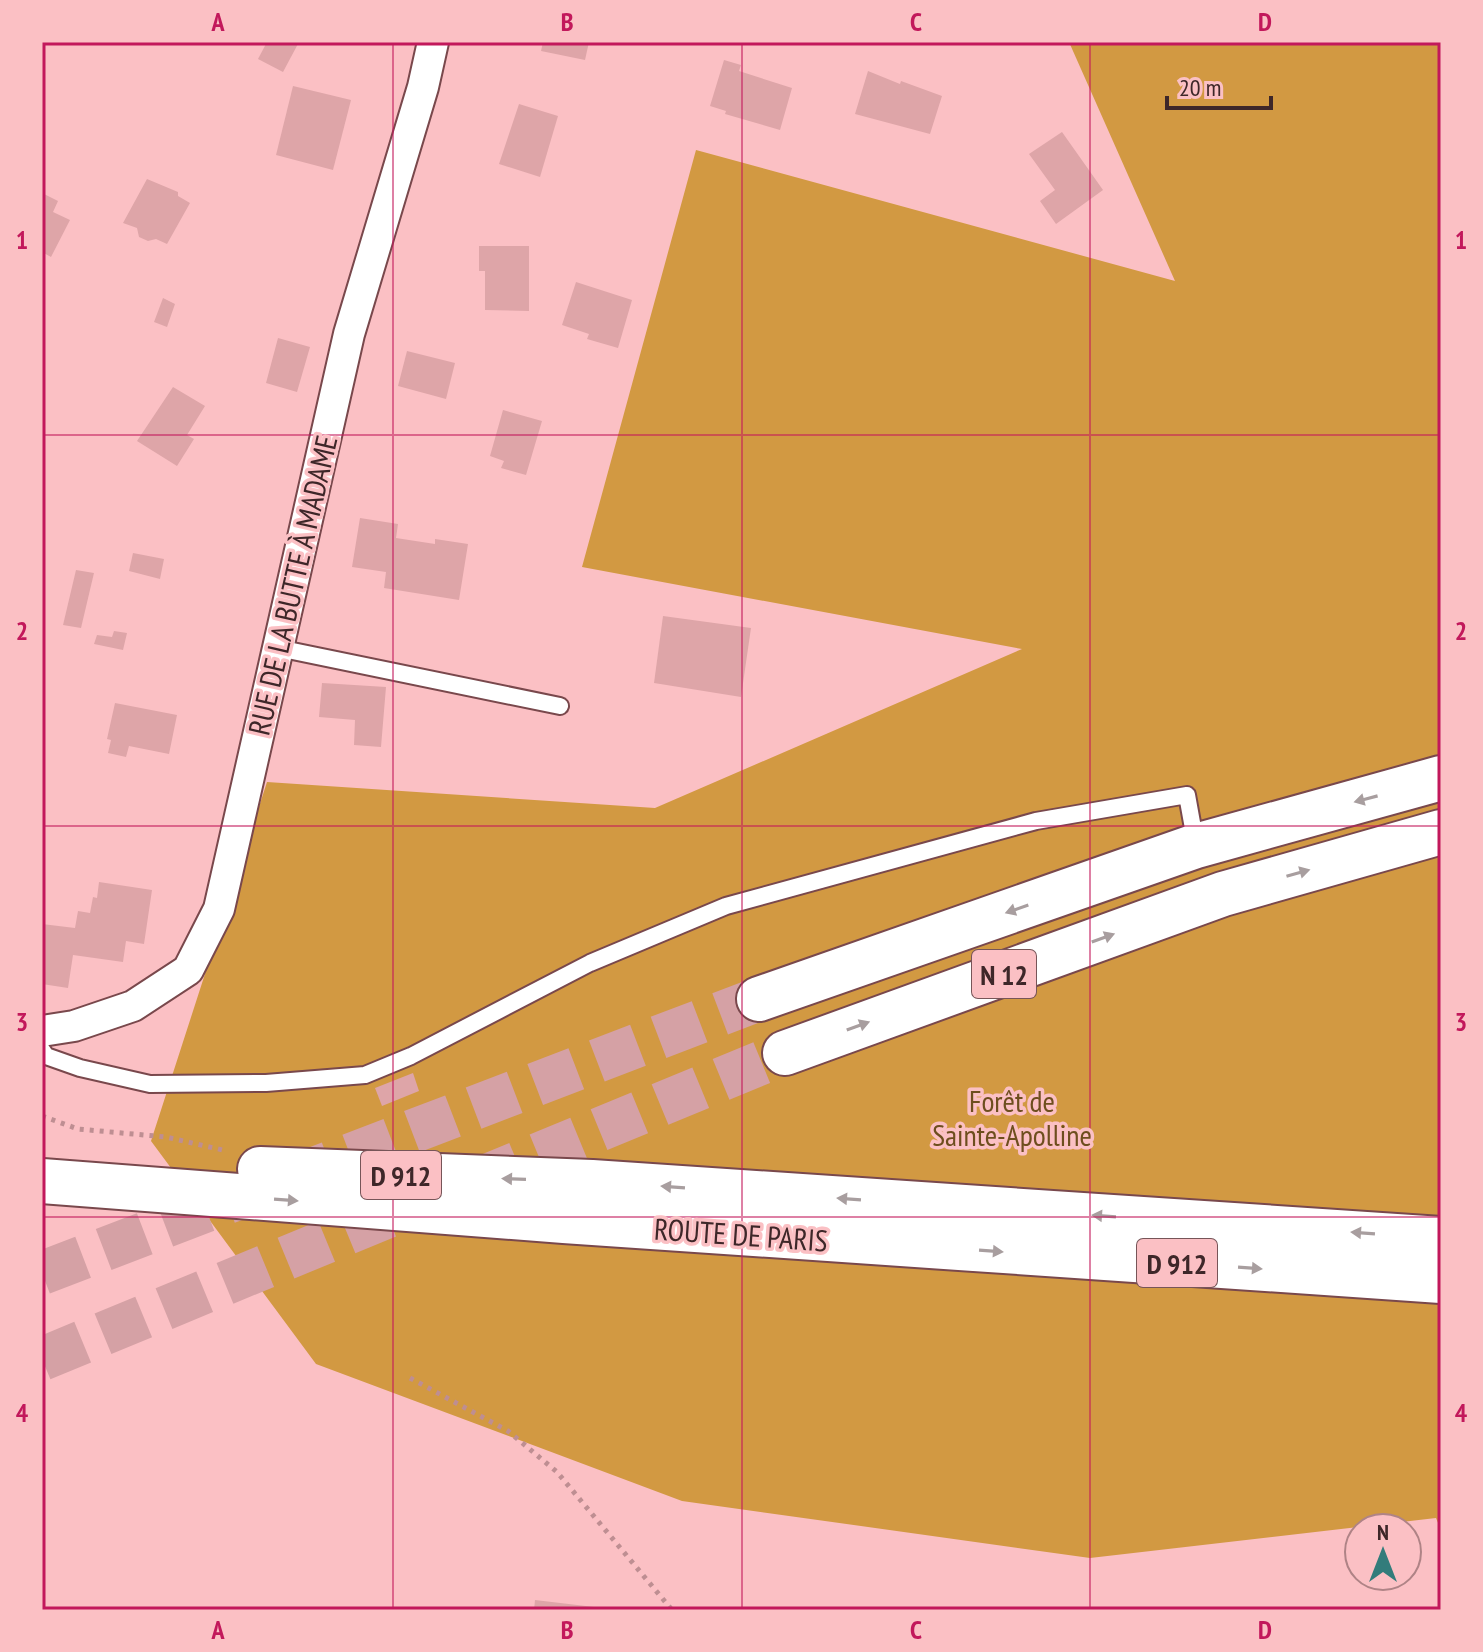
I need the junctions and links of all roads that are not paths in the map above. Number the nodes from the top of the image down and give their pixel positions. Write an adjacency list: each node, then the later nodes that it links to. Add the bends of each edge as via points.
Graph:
1 (433, 42): 2 (street, RUE DE LA BUTTE À MADAME, via 349,334)
2 (278, 648): 3 (lane); 8 (street, RUE DE LA BUTTE À MADAME, via 219,909 188,970 133,1006)
3 (560, 706)
4 (1441, 778): 6 (main road, N 12, one-way to 6)
5 (1441, 832): 10 (main road, N 12, one-way to 5, via 1223,894)
6 (1196, 846): 7 (main road, N 12, one-way to 7); 9 (lane, via 1187,795 1036,821 824,877 726,906 644,939 365,1075 150,1084 80,1068)
7 (759, 999)
8 (42, 1031)
9 (42, 1050)
10 (785, 1053)
11 (42, 1156): 13 (main road, ROUTE DE PARIS / D 912, one-way to 11, via 592,1182)
12 (42, 1181): 14 (main road, ROUTE DE PARIS / D 912, one-way to 14)
13 (1441, 1239)
14 (1441, 1281)

